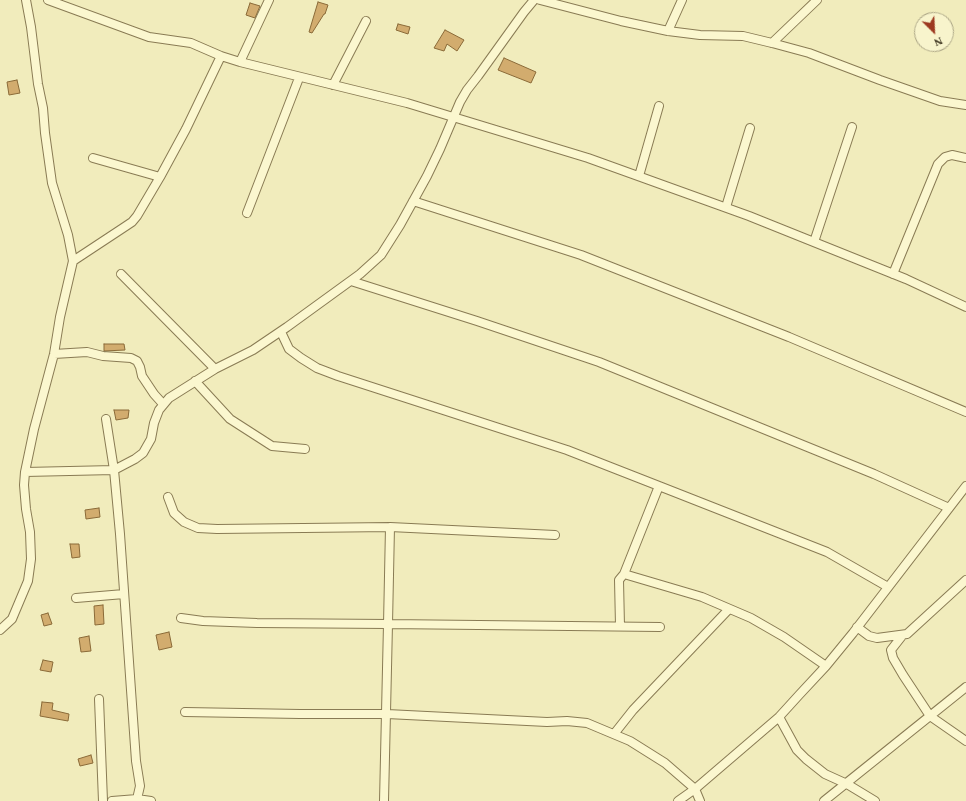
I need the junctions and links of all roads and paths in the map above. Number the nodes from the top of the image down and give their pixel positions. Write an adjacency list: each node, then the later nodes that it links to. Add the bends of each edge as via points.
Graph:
1 (26, 0): 28 (street, via 52,183)
2 (48, 0): 11 (street, via 149,37 191,43)
3 (269, 0): 12 (street)
4 (534, 0): 17 (street, via 467,90)
5 (540, 0): 9 (street)
6 (682, 0): 9 (street)
7 (817, 0): 10 (street)
8 (366, 21): 14 (street)
9 (668, 31): 10 (street, via 743,36)
10 (772, 43): 15 (street, via 809,53 940,101)
11 (221, 56): 12 (street); 23 (street)
12 (240, 62): 13 (street)
13 (299, 78): 14 (street); 26 (street)
14 (333, 85): 17 (street)
15 (966, 105)
16 (659, 106): 22 (street)
17 (454, 117): 22 (street); 24 (street)
18 (852, 127): 27 (street)
19 (750, 128): 25 (street)
20 (93, 158): 23 (street)
21 (966, 158): 30 (street, via 952,155 945,157 938,164)
22 (639, 176): 25 (street)
23 (160, 177): 28 (street, via 132,222)
24 (413, 201): 31 (street, via 381,255); 38 (street, via 581,255 789,337)
25 (726, 207): 27 (street)
26 (247, 213)
27 (814, 242): 30 (street)
28 (73, 261): 34 (street)
29 (121, 274): 35 (street)
30 (893, 274): 32 (street)
31 (351, 281): 33 (street); 46 (street, via 477,320 599,362 874,474)
32 (966, 307)
33 (281, 332): 35 (street, via 253,350); 43 (street, via 289,349 317,368 567,450)
34 (54, 354): 37 (street, via 87,352 131,358 137,361 142,376); 42 (street)
35 (215, 369): 36 (street)
36 (195, 381): 37 (street); 40 (street, via 230,419 272,446)
37 (163, 404): 41 (street, via 154,423 151,439 143,453)
38 (966, 412)
39 (106, 420): 41 (street)
40 (305, 449)
41 (114, 470): 42 (street); 52 (street)
42 (25, 472): 60 (street, via 31,559 28,581 12,619)
43 (659, 486): 49 (street); 51 (street, via 827,552)
44 (966, 486): 46 (street)
45 (168, 497): 47 (street, via 174,513 184,522 198,528)
46 (949, 508): 51 (street)
47 (390, 527): 48 (street); 56 (street)
48 (555, 535)
49 (624, 574): 54 (street, via 702,597); 57 (street, via 619,580)
50 (966, 580): 61 (street)
51 (888, 587): 59 (street)
52 (124, 594): 53 (street); 73 (street, via 140,786)
53 (76, 598)
54 (729, 609): 62 (street, via 784,637); 69 (street, via 633,710)
55 (181, 618): 56 (street, via 256,623)
56 (388, 624): 57 (street); 66 (street)
57 (620, 626): 58 (street)
58 (660, 627)
59 (857, 627): 61 (street, via 873,638); 62 (street)
60 (0, 630)
61 (902, 636): 67 (street, via 891,650 893,658)
62 (826, 666): 68 (street)
63 (966, 687): 67 (street)
64 (99, 699): 74 (street)
65 (185, 712): 66 (street)
66 (387, 714): 69 (street, via 548,722 567,720 588,723); 77 (street)
67 (930, 716): 70 (street); 71 (street)
68 (779, 717): 71 (street, via 797,750 825,774); 72 (street)
69 (614, 734): 72 (street, via 665,763)
70 (966, 741)
71 (846, 784): 80 (street); 81 (street)
72 (695, 789): 78 (street); 79 (street)
73 (137, 799): 75 (street); 76 (street)
74 (103, 801)
75 (112, 801)
76 (152, 801)
77 (384, 801)
78 (678, 801)
79 (700, 801)
80 (824, 801)
81 (875, 801)

